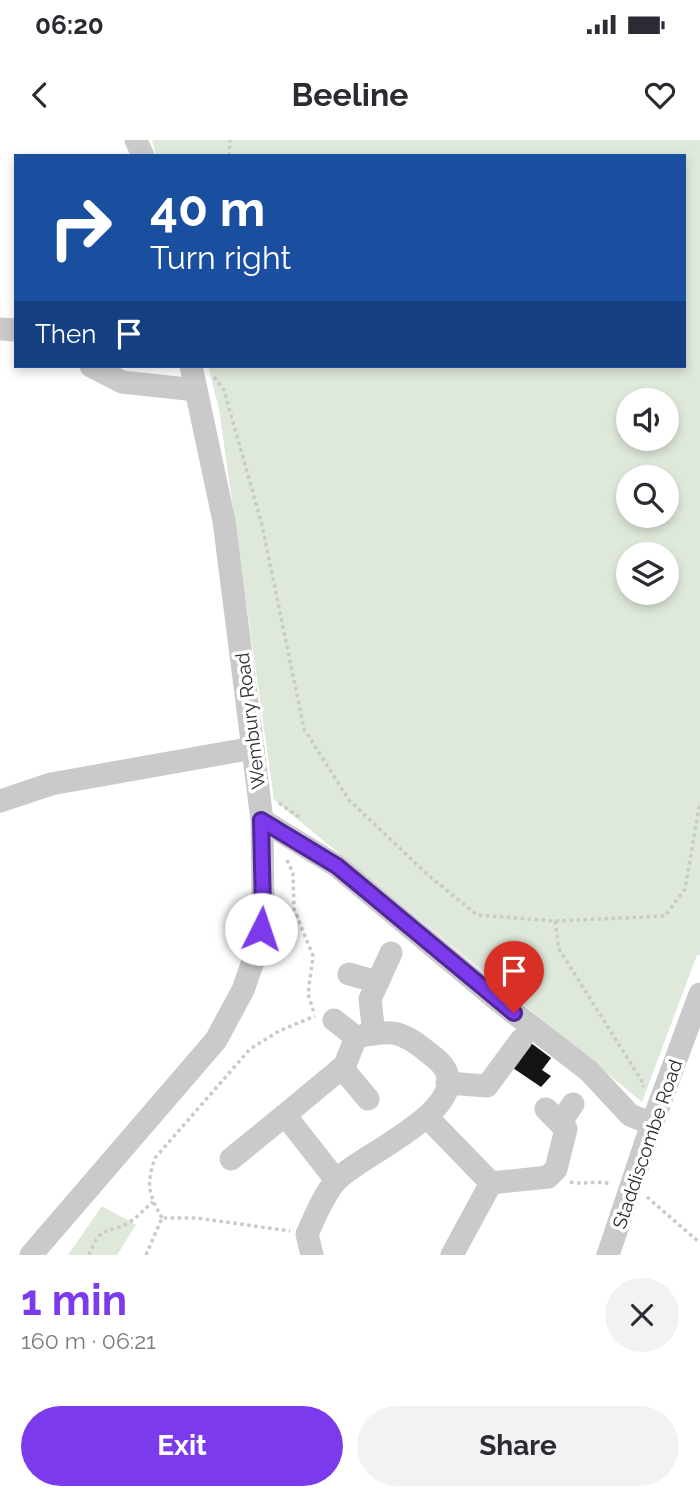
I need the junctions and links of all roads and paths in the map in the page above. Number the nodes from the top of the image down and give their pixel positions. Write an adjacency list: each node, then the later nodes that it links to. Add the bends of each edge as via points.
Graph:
1 (95, 368): 3 (street, via 122,382)
2 (193, 368): 3 (street, Wembury Road)
3 (205, 383): 4 (street, Wembury Road); 9 (path, via 224,390 262,525 304,729 341,789 428,875 477,915)
4 (253, 748): 5 (street, via 51,784); 7 (street, Wembury Road)
5 (0, 801)
6 (700, 802): 9 (path, via 685,890 665,916)
7 (261, 820): 24 (street, via 337,866 589,1071 630,1115); 34 (street, Wembury Road, via 263,911 258,947 229,1019 216,1040)
8 (285, 855): 14 (path, via 293,873 294,909 313,956 308,994)
9 (555, 922): 19 (path, via 559,949 643,1083)
10 (391, 953): 12 (street)
11 (349, 974): 12 (street)
12 (378, 982): 15 (street, via 370,999)
13 (700, 994): 24 (street, Staddiscombe Road)
14 (324, 1017): 15 (street); 30 (path, via 279,1031 250,1049 155,1158 148,1180)
15 (365, 1036): 17 (street); 18 (street, via 401,1033 445,1069)
16 (521, 1040): 18 (street, via 487,1086)
17 (342, 1068): 20 (street); 22 (street)
18 (447, 1083): 23 (street)
19 (642, 1093)
20 (368, 1099)
21 (560, 1112): 26 (street, via 566,1129 556,1169)
22 (285, 1115): 25 (street); 27 (street)
23 (428, 1118): 27 (street); 28 (street)
24 (652, 1124): 29 (street, Staddiscombe Road)
25 (231, 1159)
26 (548, 1177): 28 (street); 29 (path, via 584,1184 599,1181)
27 (336, 1180): 33 (street)
28 (491, 1183): 37 (street)
29 (632, 1190): 32 (path, via 647,1197); 38 (street, Staddiscombe Road)
30 (153, 1202): 31 (path); 35 (path, via 131,1222 104,1230)
31 (162, 1218): 33 (path, via 237,1222); 36 (path)
32 (700, 1243)
33 (309, 1245)
34 (31, 1255)
35 (89, 1255)
36 (146, 1255)
37 (452, 1255)
38 (608, 1255)

